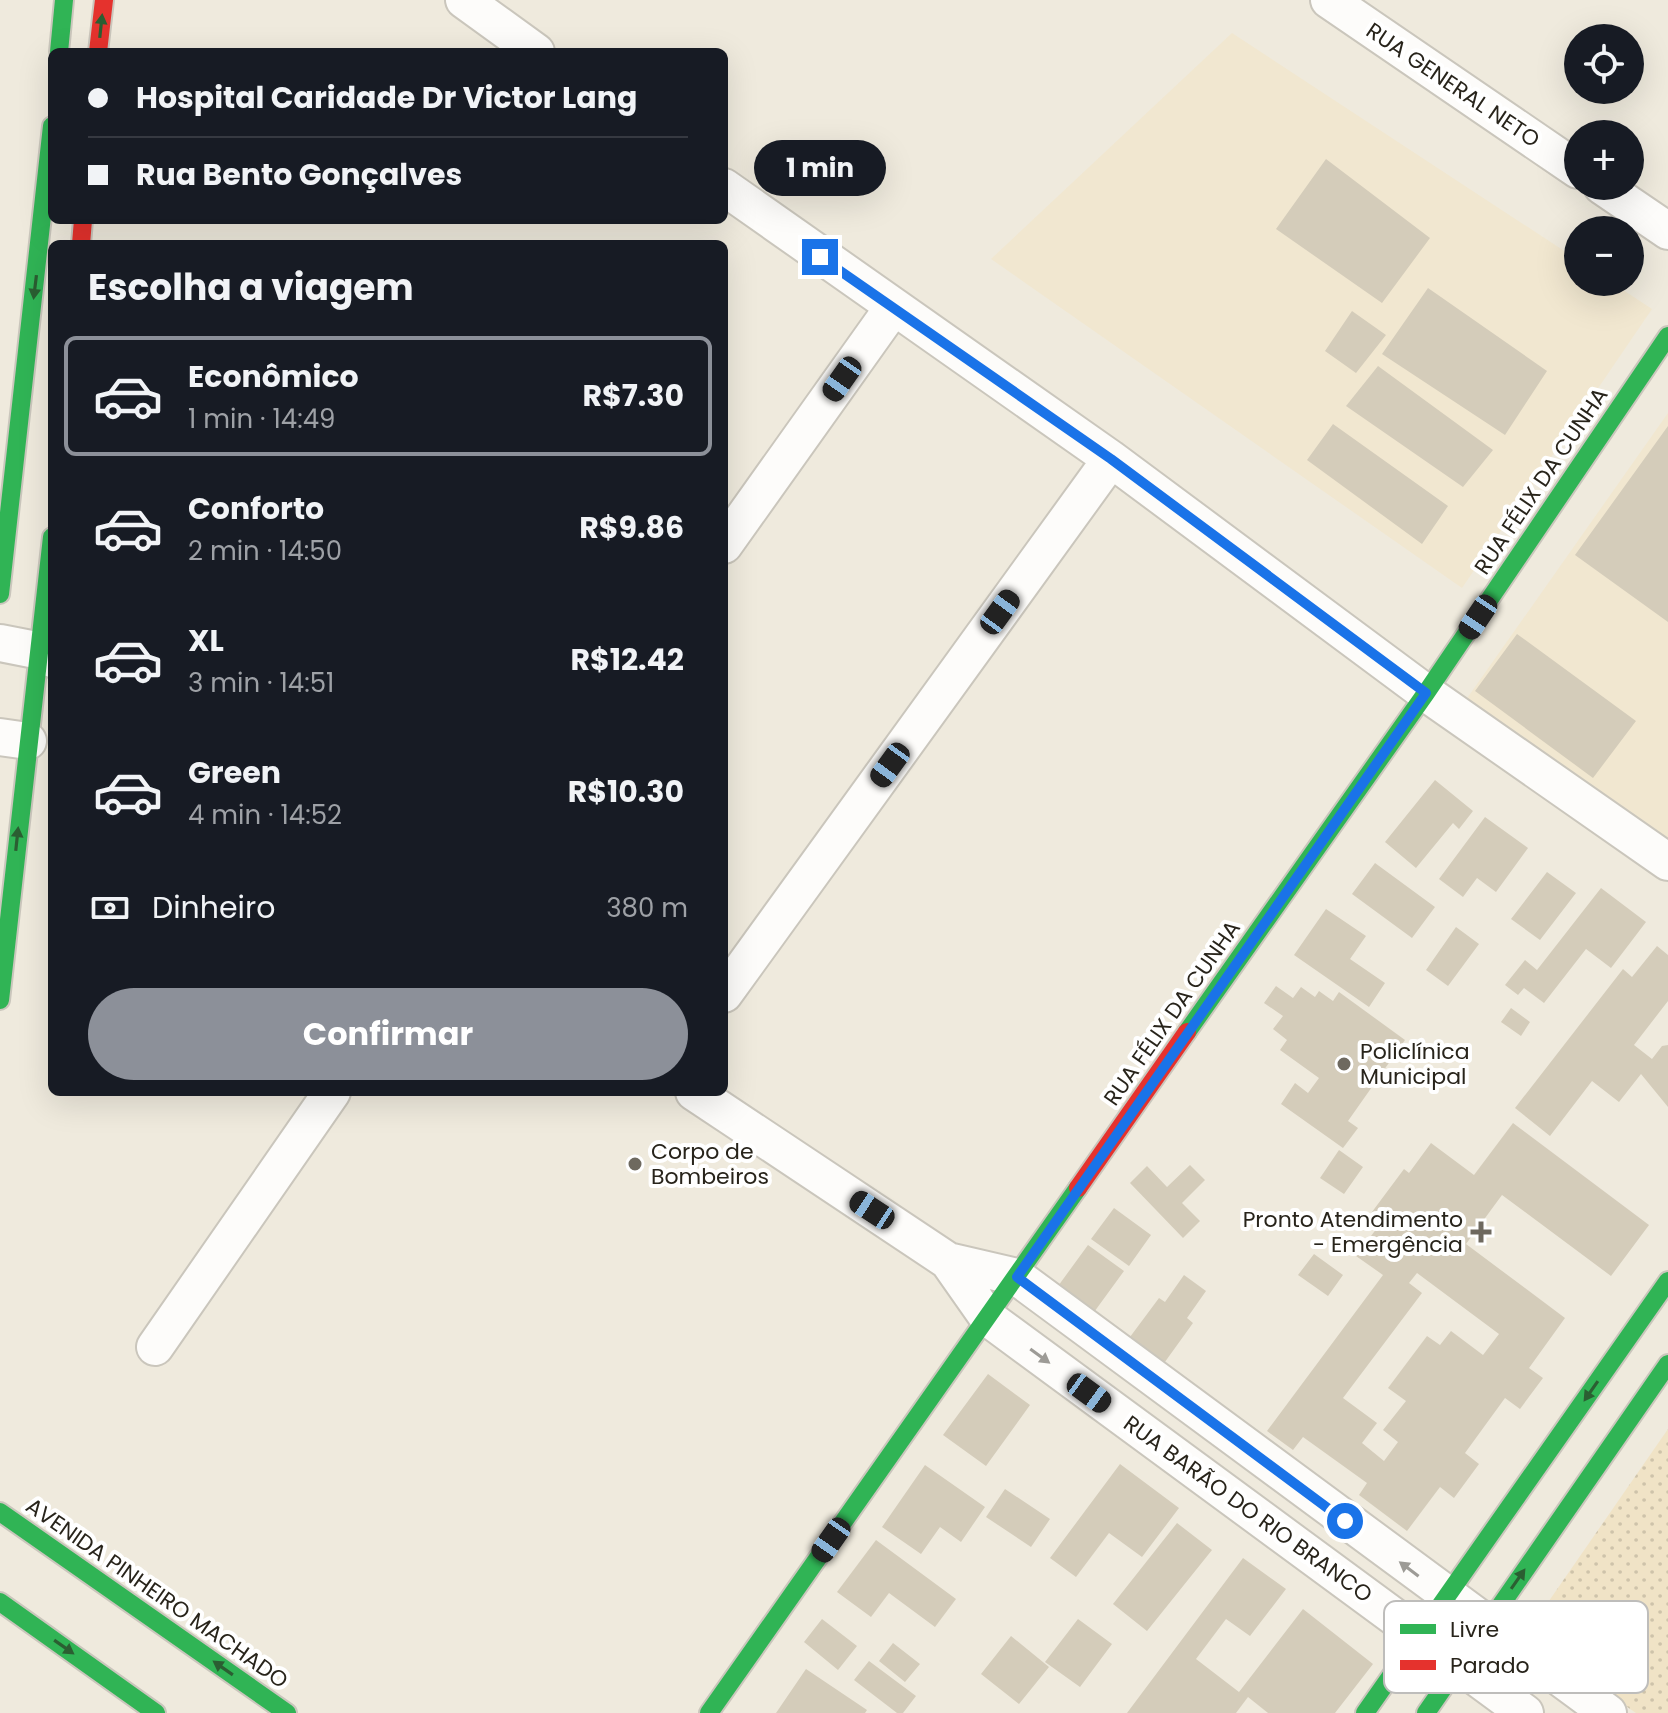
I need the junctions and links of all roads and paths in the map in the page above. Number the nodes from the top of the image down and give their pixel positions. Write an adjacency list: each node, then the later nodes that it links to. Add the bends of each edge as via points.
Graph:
1 (64, 0): 5 (street)
2 (104, 0): 6 (street, one-way to 2)
3 (464, 0): 7 (street)
4 (1329, 0): 8 (street, RUA GENERAL NETO)
5 (59, 48)
6 (98, 48)
7 (530, 48)
8 (1564, 160)
9 (48, 166): 12 (street)
10 (728, 190): 15 (street)
11 (1623, 200): 13 (street)
12 (42, 227): 14 (street); 19 (street, one-way to 19)
13 (1668, 231)
14 (72, 240)
15 (892, 309): 17 (street); 18 (street)
16 (1668, 336): 23 (street, RUA FÉLIX DA CUNHA)
17 (1111, 459): 23 (street); 26 (street)
18 (728, 539)
19 (0, 594)
20 (48, 616): 22 (street)
21 (0, 643): 22 (street)
22 (46, 655): 24 (street)
23 (1426, 693): 25 (street); 31 (street, RUA FÉLIX DA CUNHA)
24 (14, 739): 27 (street, one-way to 24)
25 (1668, 862)
26 (728, 988)
27 (0, 1000)
28 (329, 1096): 34 (street)
29 (700, 1096): 30 (street, RUA BARÃO DO RIO BRANCO)
30 (948, 1261): 31 (street, RUA BARÃO DO RIO BRANCO); 33 (street, RUA BARÃO DO RIO BRANCO)
31 (1017, 1277): 33 (street, RUA FÉLIX DA CUNHA); 38 (street, RUA BARÃO DO RIO BRANCO, one-way to 31)
32 (1668, 1281): 36 (street)
33 (988, 1318): 43 (street, RUA BARÃO DO RIO BRANCO, one-way to 43); 50 (street, RUA FÉLIX DA CUNHA)
34 (155, 1347)
35 (1668, 1364): 36 (street)
36 (1633, 1372): 38 (street, one-way to 38); 41 (street, one-way to 36)
37 (0, 1512): 49 (street, AVENIDA PINHEIRO MACHADO, one-way to 37)
38 (1446, 1596): 39 (street); 40 (street, RUA BARÃO DO RIO BRANCO)
39 (1443, 1601)
40 (1453, 1601)
41 (1500, 1601)
42 (0, 1602): 48 (street, one-way to 48)
43 (1384, 1609)
44 (1384, 1686): 51 (street)
45 (1440, 1693): 52 (street)
46 (1496, 1693): 53 (street, RUA BARÃO DO RIO BRANCO)
47 (1581, 1693): 54 (street, RUA BARÃO DO RIO BRANCO)
48 (156, 1713)
49 (287, 1713)
50 (709, 1713)
51 (1365, 1713)
52 (1426, 1713)
53 (1525, 1713)
54 (1608, 1713)

